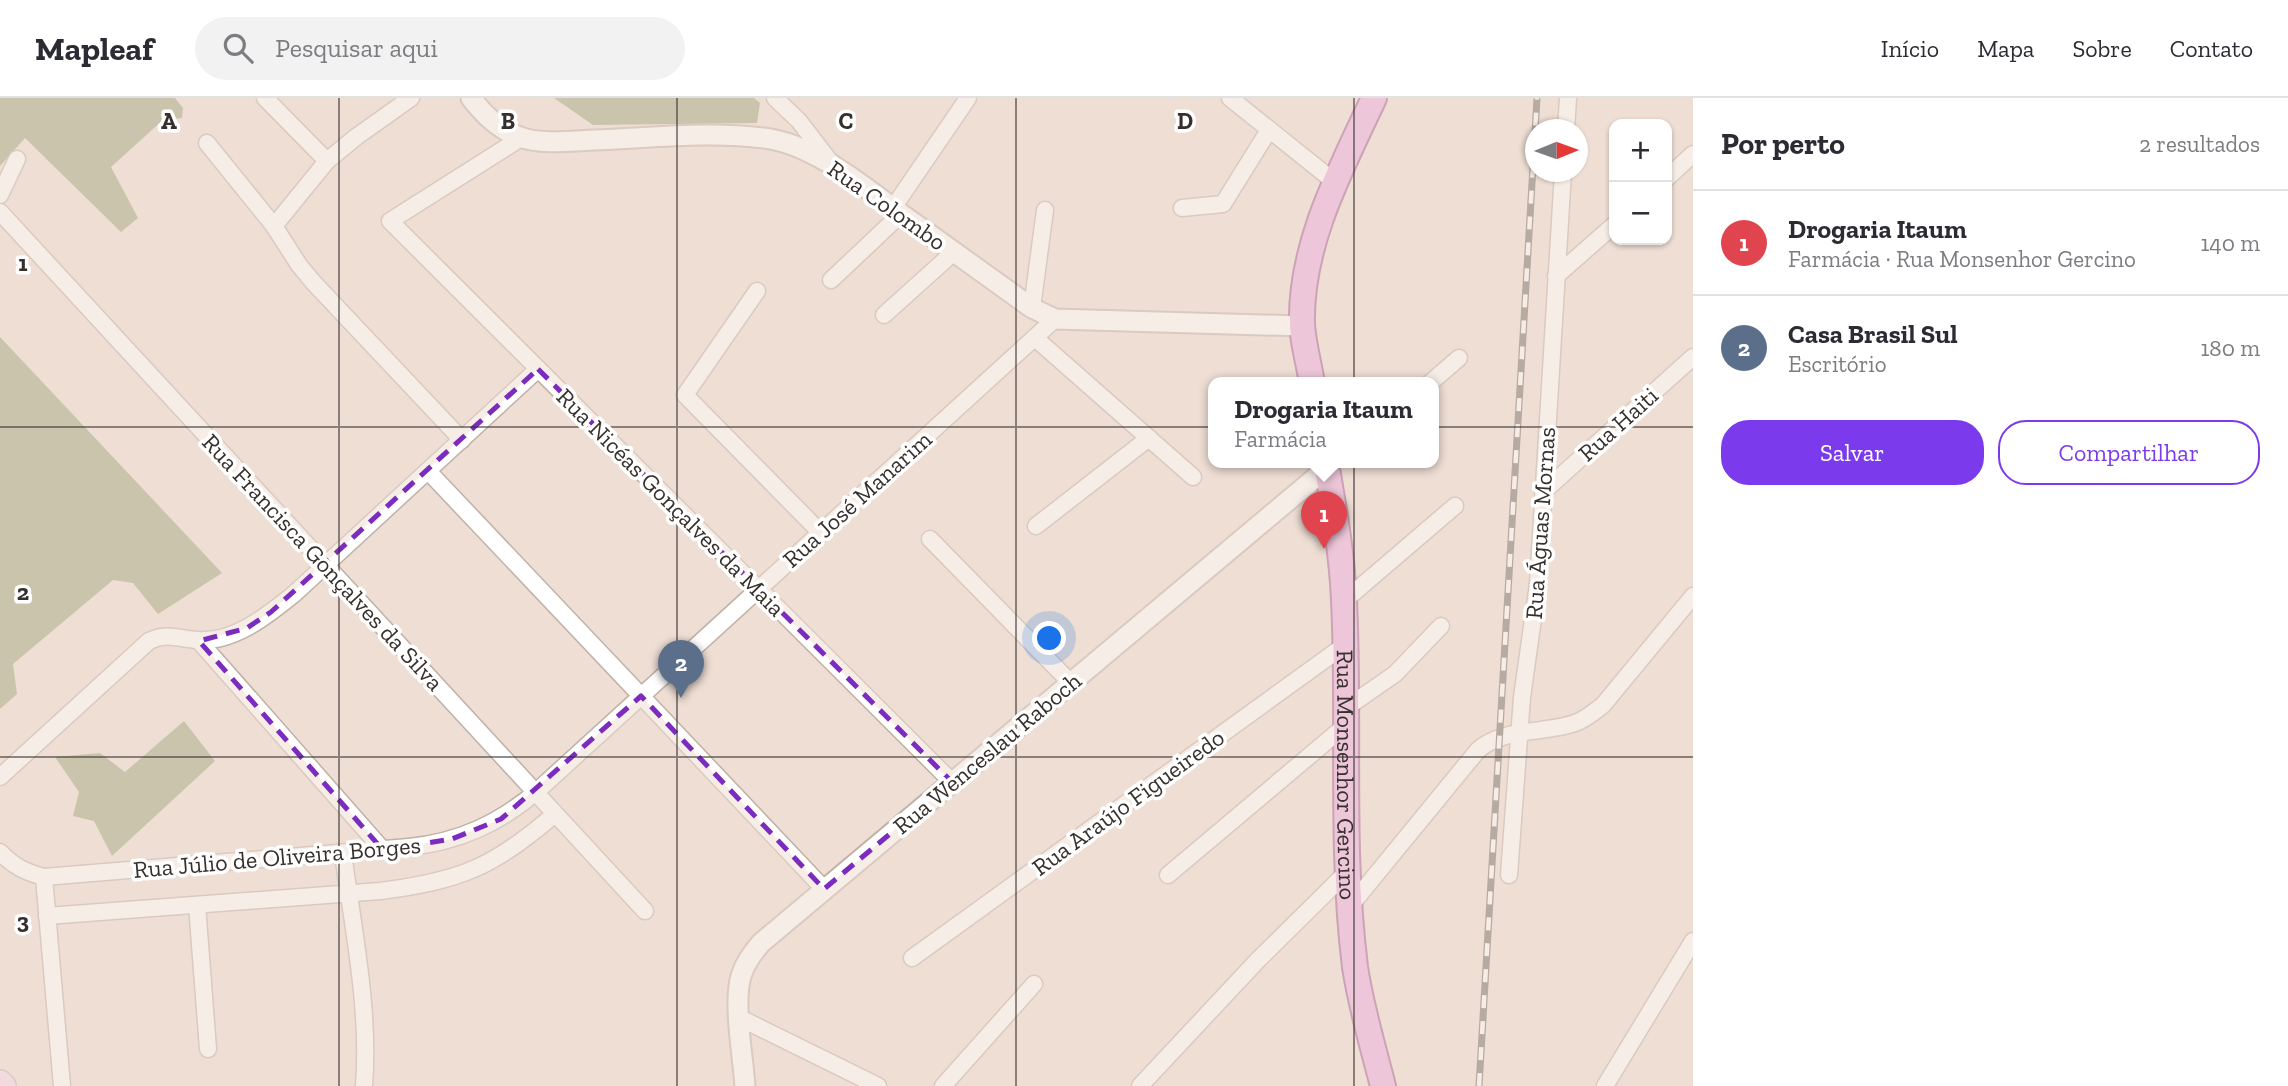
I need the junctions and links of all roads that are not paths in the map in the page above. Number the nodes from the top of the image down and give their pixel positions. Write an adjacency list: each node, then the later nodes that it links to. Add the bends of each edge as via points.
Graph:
1 (265, 98): 15 (street)
2 (411, 98): 15 (street)
3 (471, 98): 11 (street, Rua Colombo, via 486,117)
4 (775, 98): 16 (street, via 800,121)
5 (968, 98): 22 (street)
6 (1230, 98): 10 (street)
7 (1374, 98): 19 (main road)
8 (1568, 98): 9 (street)
9 (1567, 119)
10 (1269, 130): 19 (street); 21 (street, via 1223,204)
11 (521, 138): 16 (street, Rua Colombo, via 748,136 787,142); 38 (street, Rua Nicéas Gonçalves da Maia, via 390,222)
12 (207, 143): 25 (street)
13 (1693, 155): 17 (street)
14 (16, 159): 20 (street)
15 (327, 161): 25 (street)
16 (835, 168): 22 (street, Rua Colombo)
17 (1672, 174)
18 (1562, 182): 28 (street, Rua Águas Mornas)
19 (1336, 183): 34 (main road, via 1309,261)
20 (0, 194)
21 (1182, 208)
22 (897, 211): 27 (street, Rua Colombo); 29 (street)
23 (1045, 211): 31 (street)
24 (0, 212): 52 (street, Rua Francisca Gonçalves da Silva)
25 (274, 226): 42 (street, via 313,282)
26 (1609, 229): 28 (street)
27 (954, 252): 31 (street, Rua Colombo); 32 (street)
28 (1556, 276): 47 (street, Rua Águas Mornas)
29 (831, 280)
30 (757, 291): 50 (street, via 685,395)
31 (1032, 308): 33 (street, Rua Colombo)
32 (884, 315)
33 (1055, 319): 34 (street, Rua Colombo); 35 (street, Rua José Manarim)
34 (1302, 326): 39 (main road)
35 (1035, 338): 41 (street); 50 (street, Rua José Manarim)
36 (1693, 357): 47 (street, Rua Haiti)
37 (1459, 358): 40 (street)
38 (538, 369): 42 (street); 53 (street, Rua Nicéas Gonçalves da Maia)
39 (1311, 377)
40 (1437, 377)
41 (1149, 438): 46 (street); 49 (street)
42 (462, 440): 45 (street)
43 (1325, 468): 59 (street, Rua Wenceslau Raboch)
44 (1329, 468): 55 (main road, Rua Monsenhor Gercino)
45 (428, 471): 52 (street); 60 (street)
46 (1193, 477)
47 (1543, 492): 62 (street, Rua Águas Mornas, via 1536,605)
48 (1455, 506): 55 (street)
49 (1036, 526)
50 (821, 533): 53 (street, Rua José Manarim)
51 (930, 539): 59 (street)
52 (326, 565): 57 (street, via 247,628); 65 (street, Rua Francisca Gonçalves da Silva)
53 (759, 589): 60 (street, Rua José Manarim); 64 (street, Rua Nicéas Gonçalves da Maia)
54 (1693, 596): 62 (street, via 1590,716 1573,724)
55 (1344, 601): 58 (main road, Rua Monsenhor Gercino)
56 (1441, 625): 61 (street, via 1395,674)
57 (199, 640): 63 (street, via 160,635 149,641); 67 (street)
58 (1345, 645): 61 (main road, Rua Monsenhor Gercino); 81 (street, Rua Araújo Figueiredo)
59 (1071, 682): 64 (street, Rua Wenceslau Raboch)
60 (641, 696): 65 (street, Rua José Manarim); 74 (street)
61 (1346, 716): 70 (main road, Rua Monsenhor Gercino); 71 (street)
62 (1519, 733): 72 (street, Rua Águas Mornas); 77 (street, via 1478,750)
63 (0, 777)
64 (952, 782): 74 (street, Rua Wenceslau Raboch)
65 (536, 792): 66 (street, Rua Francisca Gonçalves da Silva); 67 (street, Rua Júlio de Oliveira Borges, via 477,831 429,845)
66 (555, 814): 75 (street, Rua Júlio de Oliveira Borges, via 510,851 460,876); 78 (street, Rua Francisca Gonçalves da Silva)
67 (383, 850): 69 (street, Rua Júlio de Oliveira Borges)
68 (0, 852): 73 (street, via 12,864)
69 (343, 853): 73 (street, Rua Júlio de Oliveira Borges); 75 (street)
70 (1349, 870): 77 (main road, Rua Monsenhor Gercino); 90 (street)
71 (1168, 875)
72 (1509, 875)
73 (44, 877): 79 (street)
74 (824, 889): 83 (street, Rua Wenceslau Raboch, via 750,955 740,979)
75 (348, 894): 76 (street, Rua Júlio de Oliveira Borges); 86 (street, via 362,1013)
76 (197, 905): 79 (street, Rua Júlio de Oliveira Borges); 84 (street)
77 (1351, 905): 91 (main road, Rua Monsenhor Gercino, via 1356,969)
78 (645, 911)
79 (47, 916): 85 (street)
80 (1693, 941): 92 (street)
81 (912, 958)
82 (1034, 984): 89 (street)
83 (740, 1018): 87 (street, Rua Wenceslau Raboch); 88 (street)
84 (208, 1049)
85 (62, 1086)
86 (364, 1086)
87 (745, 1086)
88 (878, 1086)
89 (943, 1086)
90 (1140, 1086)
91 (1383, 1086)
92 (1605, 1086)

